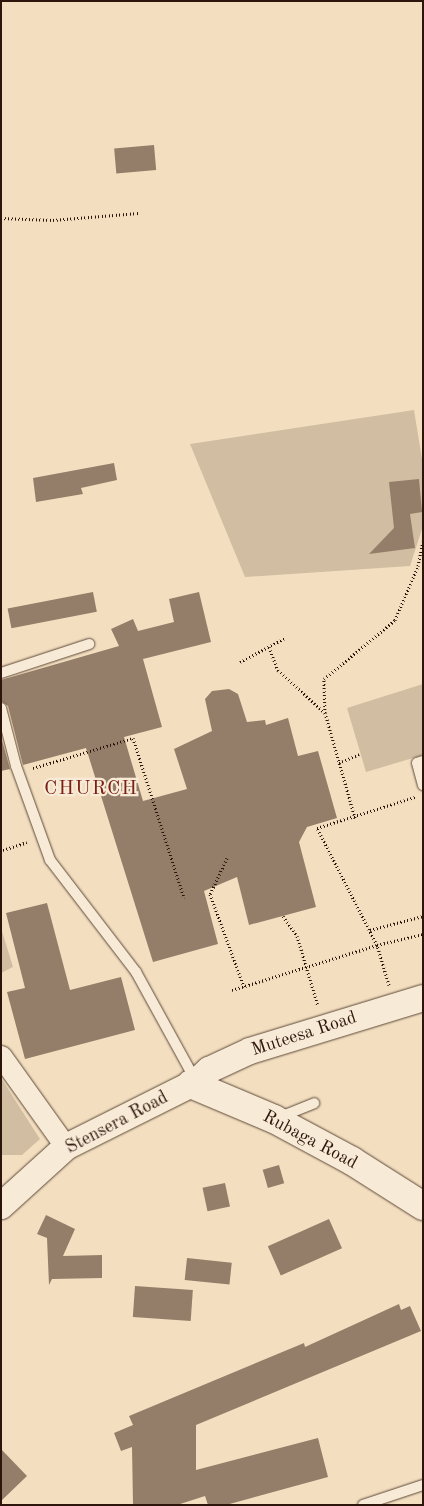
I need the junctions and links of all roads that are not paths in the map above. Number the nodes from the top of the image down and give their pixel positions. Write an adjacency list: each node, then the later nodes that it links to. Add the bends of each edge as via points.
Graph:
1 (88, 644): 2 (lane)
2 (1, 673)
3 (1, 708): 8 (lane, via 16,766 21,771 40,838 50,860 136,972)
4 (423, 761): 5 (lane, via 417,763)
5 (423, 785)
6 (423, 998): 8 (street, Muteesa Road, via 250,1051 209,1070)
7 (1, 1056): 11 (street)
8 (194, 1083): 10 (main road, Rubaga Road); 11 (street, Stensera Road)
9 (314, 1102): 10 (lane)
10 (274, 1119): 13 (main road, Rubaga Road, via 352,1161)
11 (66, 1147): 12 (street, Stensera Road)
12 (1, 1206)
13 (423, 1206)
14 (423, 1485): 15 (lane)
15 (363, 1505)

